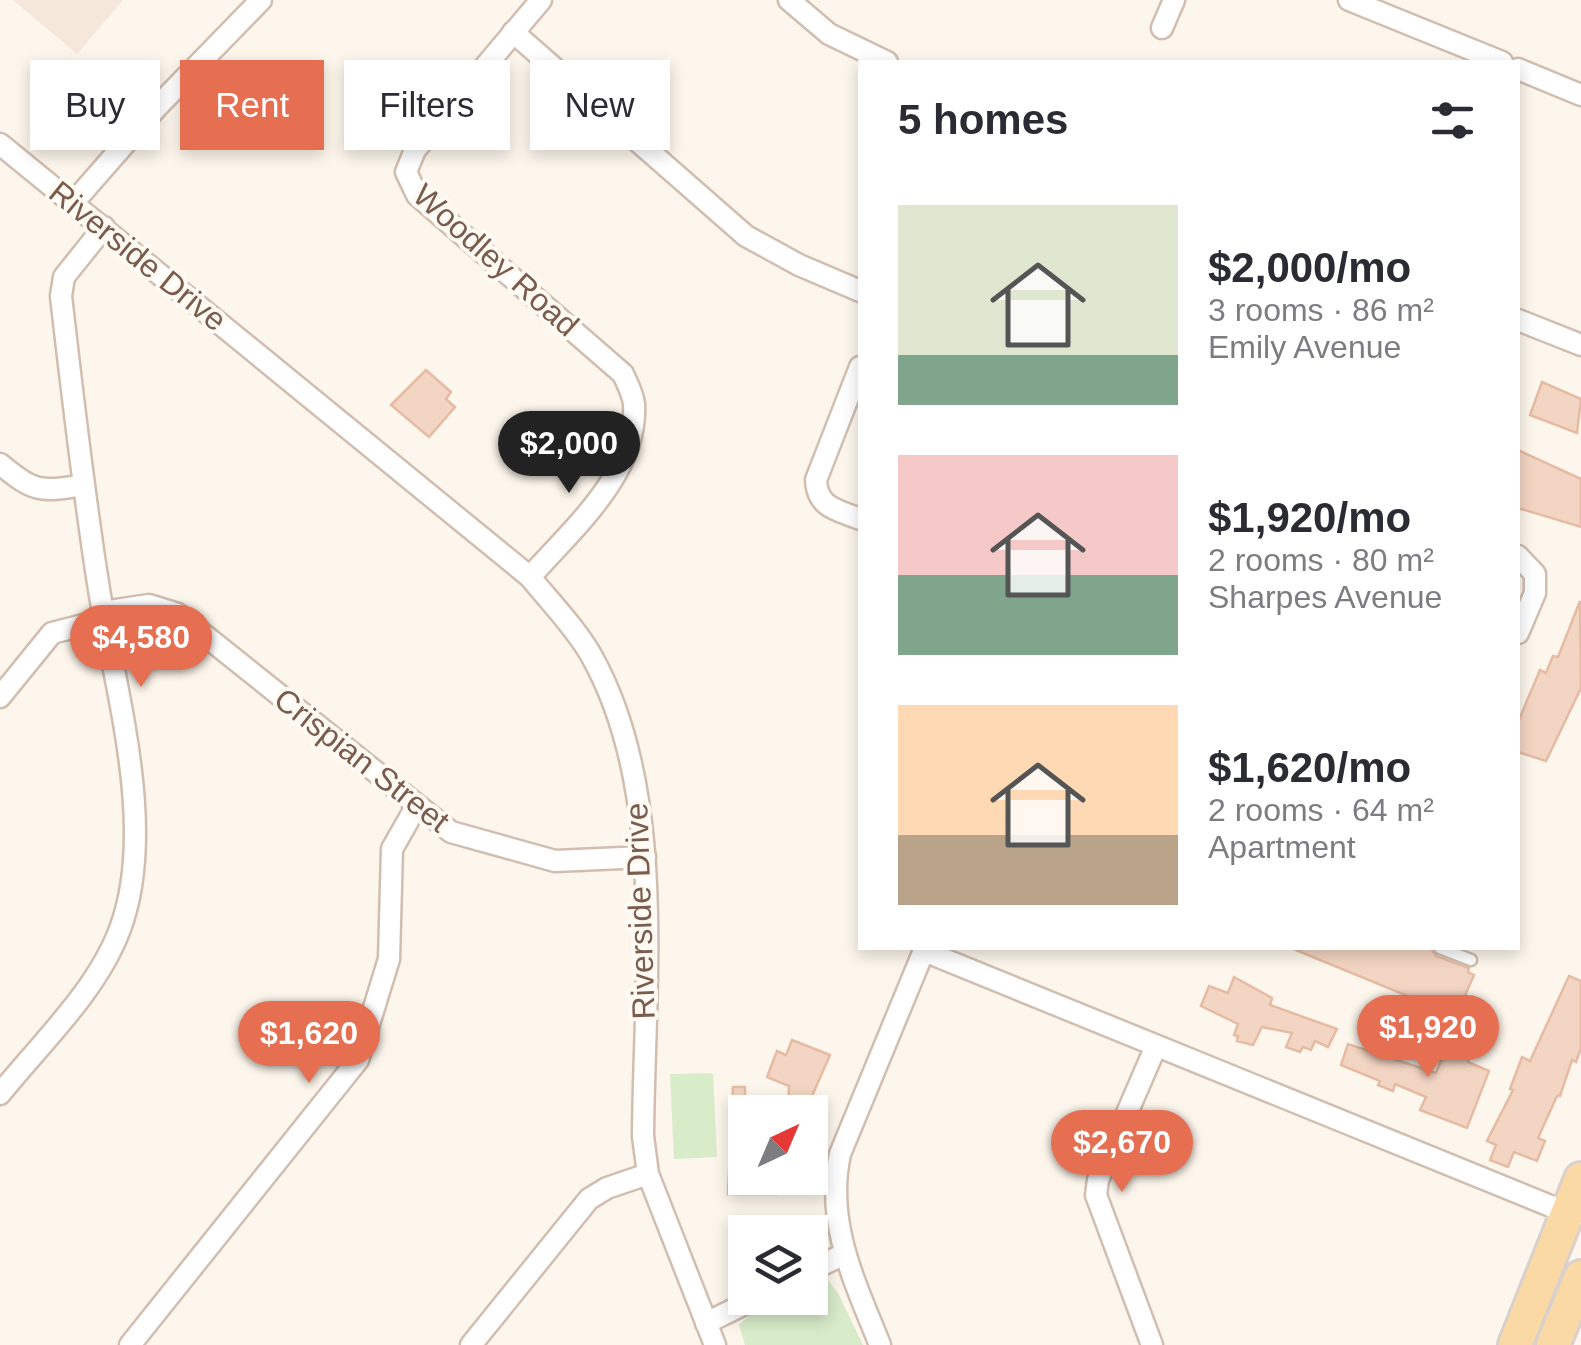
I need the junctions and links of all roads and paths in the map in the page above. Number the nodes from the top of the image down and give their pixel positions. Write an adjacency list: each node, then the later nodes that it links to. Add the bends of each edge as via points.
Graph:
1 (230, 0): 6 (street)
2 (541, 0): 8 (street, Woodley Road)
3 (789, 0): 9 (street, via 829,34)
4 (1174, 0): 7 (street)
5 (1349, 0): 10 (street)
6 (254, 7): 14 (street)
7 (1162, 28)
8 (514, 32): 16 (street, via 746,236); 24 (street, Woodley Road, via 415,150 406,172 416,195 623,374 634,401 618,471)
9 (882, 60)
10 (1497, 60)
11 (1520, 70): 12 (street)
12 (1581, 95)
13 (0, 144): 14 (street, Riverside Drive)
14 (73, 204): 15 (street, Riverside Drive)
15 (104, 227): 21 (street, via 64,277 60,296); 24 (street, Riverside Drive)
16 (858, 290)
17 (1520, 321): 18 (street)
18 (1581, 345)
19 (858, 372): 22 (street, via 816,492 824,505)
20 (0, 464): 21 (street, via 42,490)
21 (82, 484): 25 (street)
22 (858, 518)
23 (1520, 558): 26 (street, via 1535,574 1535,593)
24 (530, 577): 29 (street, Riverside Drive, via 590,654 623,730)
25 (103, 616): 27 (street, Crispian Street, via 52,634); 28 (street, Crispian Street, via 149,605 178,614); 35 (street, via 137,814 129,896 104,966)
26 (1520, 627)
27 (0, 697)
28 (417, 805): 29 (street, Crispian Street, via 452,832 555,861); 44 (street, via 392,849 389,959 358,1060)
29 (645, 857): 36 (street, Riverside Drive)
30 (924, 950): 39 (street, via 840,1154 834,1201)
31 (926, 950): 34 (street)
32 (1445, 950): 33 (lane)
33 (1471, 960)
34 (1156, 1046): 38 (street); 48 (street, via 1096,1195)
35 (0, 1094)
36 (648, 1174): 43 (street, Riverside Drive); 45 (street, via 588,1199)
37 (1581, 1179): 38 (main road)
38 (1574, 1215): 49 (main road)
39 (844, 1254): 40 (street); 47 (street)
40 (828, 1262)
41 (1581, 1278): 50 (main road)
42 (728, 1312): 43 (street)
43 (706, 1322): 46 (street, Riverside Drive)
44 (130, 1345)
45 (471, 1345)
46 (715, 1345)
47 (880, 1345)
48 (1152, 1345)
49 (1515, 1345)
50 (1554, 1345)

